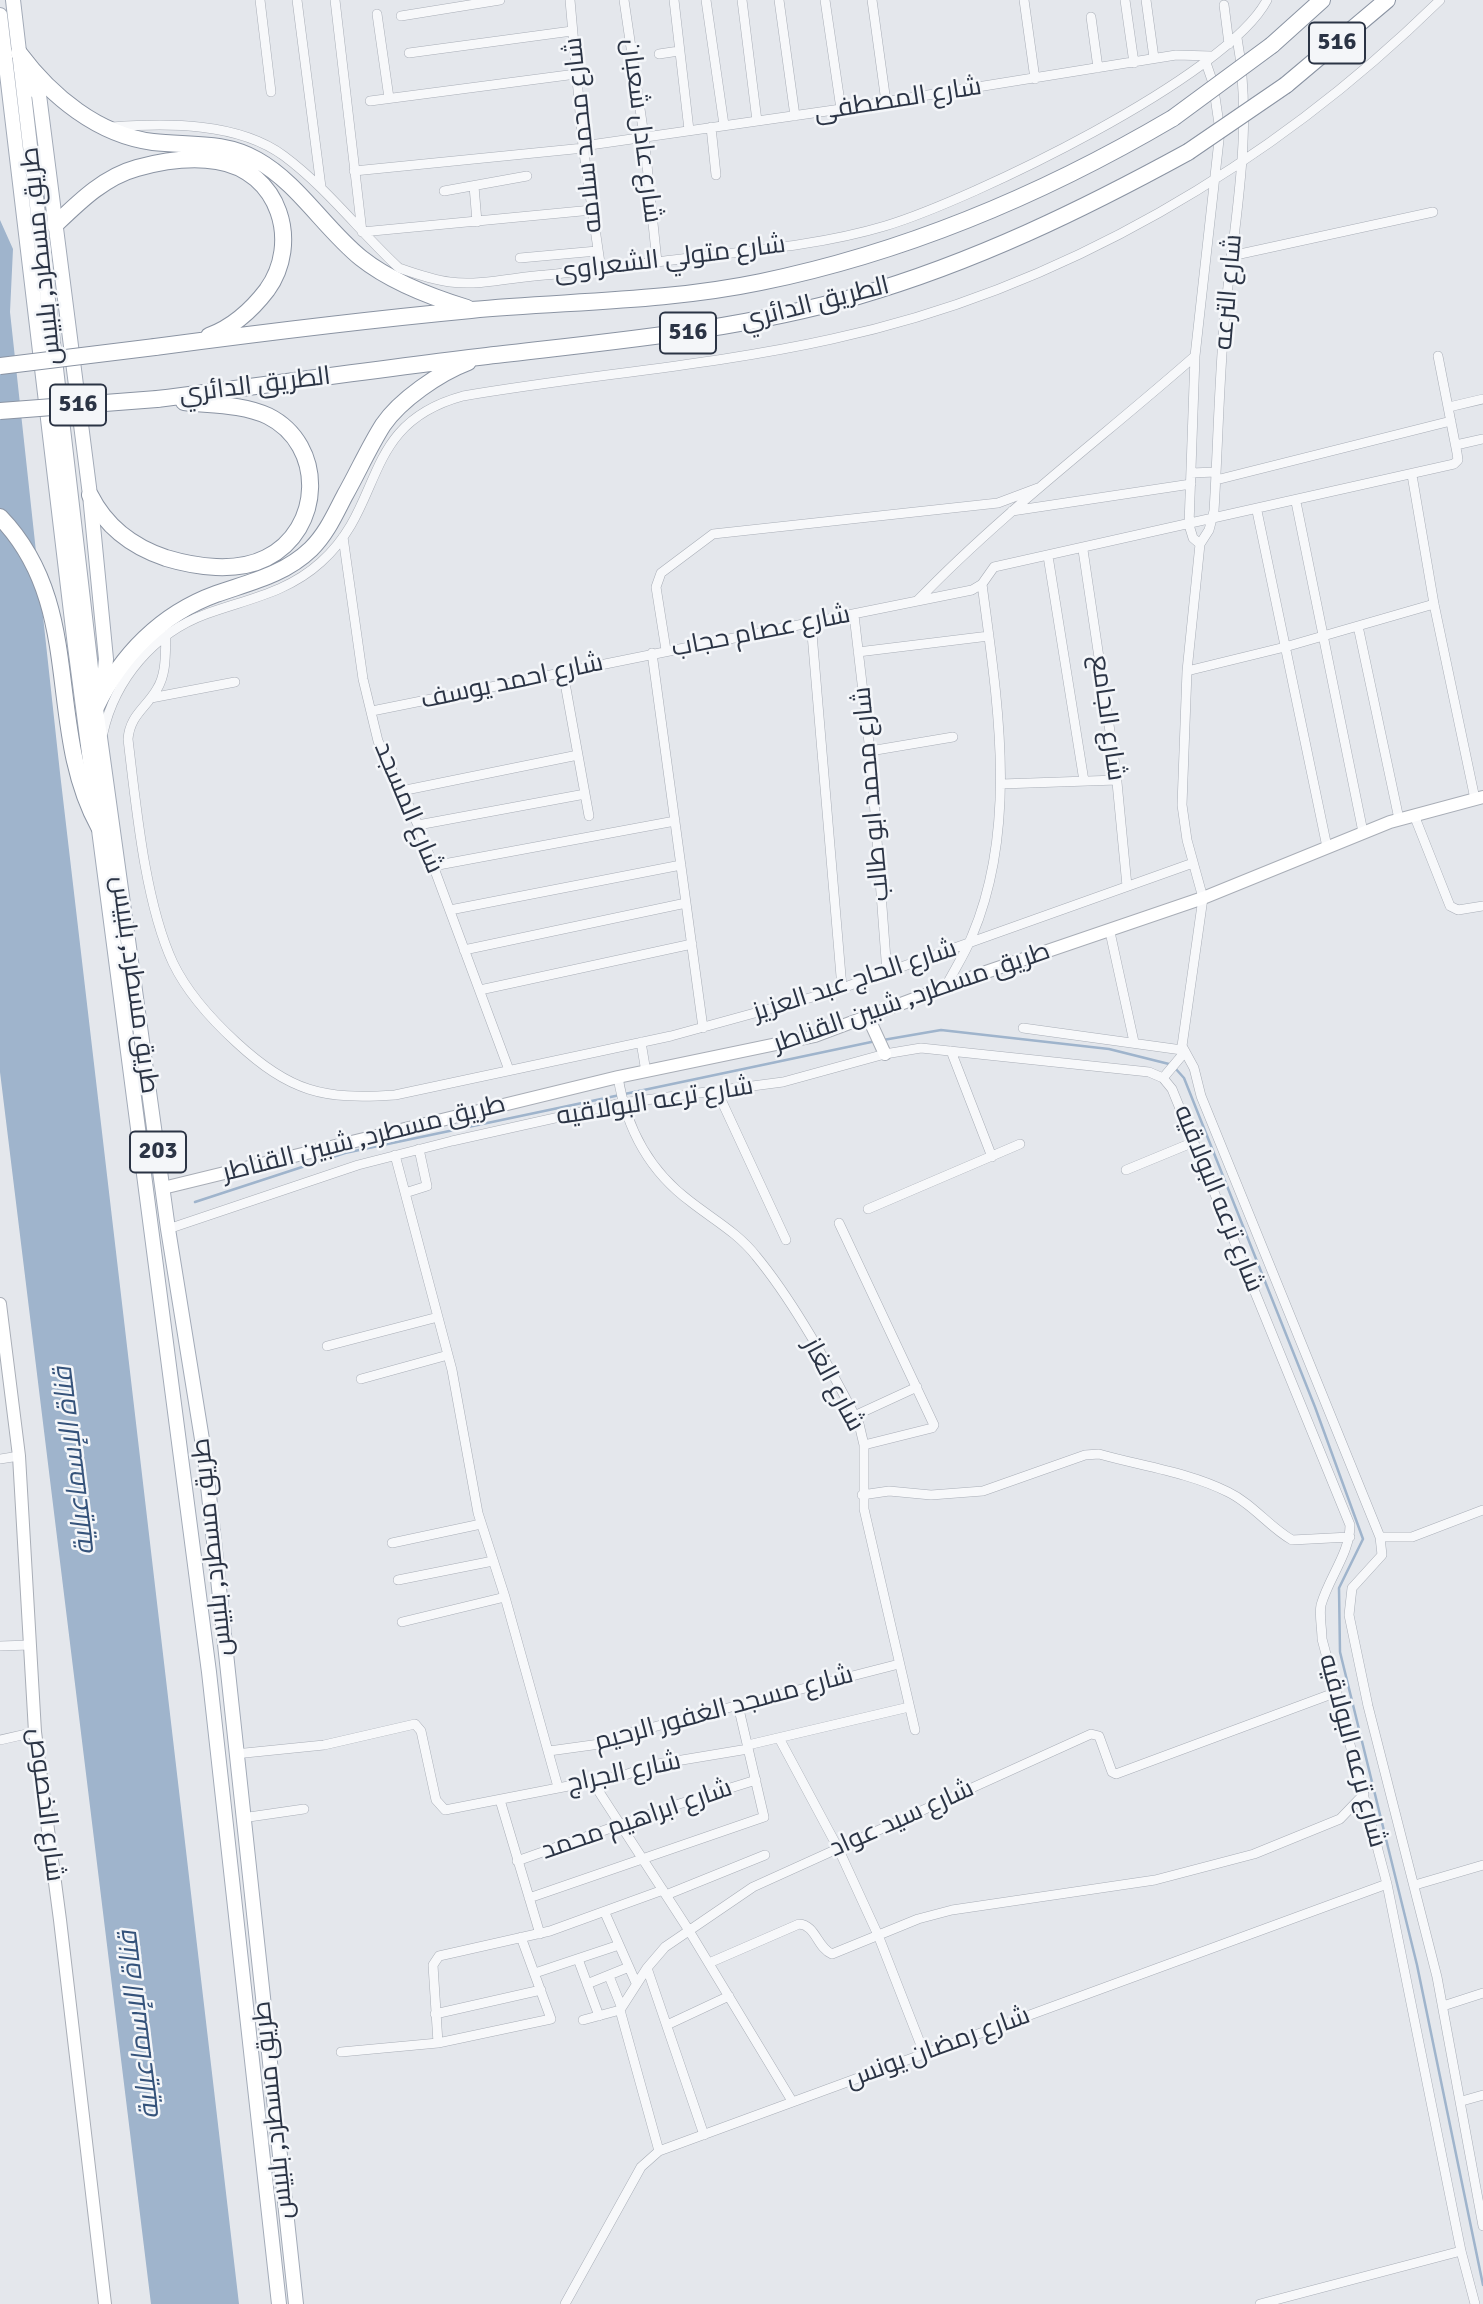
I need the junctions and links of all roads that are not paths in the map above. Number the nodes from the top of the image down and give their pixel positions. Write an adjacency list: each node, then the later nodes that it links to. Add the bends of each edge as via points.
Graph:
1 (13, 0): 29 (main road, طريق مسطرد, بلبيس / 203)
2 (260, 0): 39 (street)
3 (297, 0): 58 (street)
4 (335, 0): 53 (street)
5 (500, 0): 24 (street)
6 (569, 0): 26 (street, شارع محمد سلامه)
7 (624, 0): 50 (street, شارع عادل شعبان)
8 (674, 0): 28 (street)
9 (706, 0): 46 (street)
10 (742, 0): 45 (street)
11 (779, 0): 44 (street)
12 (825, 0): 43 (street)
13 (872, 0): 42 (street)
14 (1024, 0): 38 (street)
15 (1125, 0): 34 (street)
16 (1146, 0): 32 (street)
17 (1267, 0): 27 (street, شارع متولي الشعراوى)
18 (1322, 0): 70 (highway, الطريق الدائري / 516, bridge, via 1272,45 1173,118 1115,152 1003,206 907,243 821,268 696,293)
19 (1387, 0): 72 (highway, الطريق الدائري / 516, bridge, via 1286,85 1188,152 996,248 858,296 717,329)
20 (1440, 0): 52 (street, via 1372,64)
21 (1224, 5): 27 (street, شارع الترعه)
22 (377, 14): 40 (street)
23 (0, 15): 133 (main road, طريق مسطرد, بلبيس / 203)
24 (401, 16)
25 (1091, 17): 35 (street)
26 (572, 31): 30 (street); 37 (street, شارع محمد سلامه)
27 (1233, 41): 33 (street, شارع متولي الشعراوى); 52 (street, شارع الترعه, via 1245,97)
28 (679, 51): 31 (street); 49 (street)
29 (19, 53): 36 (main road, طريق مسطرد, بلبيس / 203); 47 (highway, via 65,102)
30 (409, 53)
31 (659, 54)
32 (1154, 58): 33 (street, شارع المصطفى, via 1187,54); 34 (street, شارع المصطفى)
33 (1208, 58): 56 (street, شارع الترعه, via 1220,131); 68 (street, شارع متولي الشعراوى, via 1173,84 1050,155 917,214 883,226 775,248)
34 (1134, 62): 35 (street, شارع المصطفى)
35 (1098, 68): 38 (street, شارع المصطفى)
36 (21, 70): 63 (main road, via 39,95); 116 (main road, طريق مسطرد, بلبيس / 203)
37 (576, 74): 40 (street); 51 (street, شارع محمد سلامه)
38 (1035, 79): 42 (street, شارع المصطفى)
39 (271, 92)
40 (389, 99): 41 (street)
41 (370, 101)
42 (886, 102): 43 (street, شارع المصطفى)
43 (841, 109): 44 (street, شارع المصطفى)
44 (795, 116): 45 (street, شارع المصطفى)
45 (757, 121): 46 (street, شارع المصطفى)
46 (724, 125): 48 (street, شارع المصطفى)
47 (107, 127): 58 (street, شارع متولي الشعراوى, via 194,128 242,135 283,155); 70 (highway, via 152,142 212,145 249,156 280,177 361,258 418,290)
48 (711, 127): 49 (street, شارع المصطفى); 54 (street)
49 (689, 130): 50 (street, شارع المصطفى)
50 (644, 136): 51 (street, شارع المصطفى); 68 (street, شارع عادل شعبان)
51 (584, 147): 53 (street, شارع المصطفى); 60 (street, شارع محمد سلامه)
52 (1242, 162): 56 (street); 66 (street, شارع الترعه)
53 (354, 171): 64 (street)
54 (716, 175)
55 (527, 176): 57 (street)
56 (1216, 179): 73 (street, شارع الترعه, via 1205,241); 95 (street, via 1055,268 906,321 785,349 474,394 440,403 411,420 388,444)
57 (474, 186): 59 (street); 62 (street)
58 (321, 187): 64 (street, شارع متولي الشعراوى)
59 (444, 191)
60 (592, 210): 62 (street); 65 (street, شارع محمد سلامه)
61 (1433, 212): 66 (street)
62 (477, 222): 64 (street)
63 (55, 225): 71 (highway, via 90,192 135,168 161,162 218,161 252,177 276,206 283,224 282,265 242,317); 88 (main road)
64 (362, 232): 69 (street, شارع متولي الشعراوى, via 400,268 450,282)
65 (597, 251): 67 (street); 69 (street, شارع محمد سلامه)
66 (1231, 256): 85 (street, شارع الترعه)
67 (520, 258)
68 (657, 262): 69 (street, شارع متولي الشعراوى)
69 (601, 270)
70 (473, 310): 71 (highway, الطريق الدائري / 516)
71 (191, 342): 75 (highway, الطريق الدائري / 516, bridge)
72 (488, 356): 76 (highway, الطريق الدائري / 516); 116 (highway, via 434,381 384,423 328,528 302,557 280,572 199,601 168,619 130,653)
73 (1195, 356): 83 (street, شارع الترعه); 87 (street, via 1096,444)
74 (1438, 356): 78 (street)
75 (0, 366)
76 (157, 399): 79 (highway, الطريق الدائري / 516, bridge); 88 (highway, via 248,409 285,428 297,441 311,478 310,498 295,534 273,554 246,565 191,564 127,539)
77 (1483, 399): 78 (street)
78 (1449, 407): 80 (street)
79 (0, 411)
80 (1451, 421): 82 (street); 85 (street)
81 (1483, 439): 82 (street)
82 (1456, 445): 84 (street, شارع عصام حجاب, via 1458,460 1454,464)
83 (1191, 473): 85 (street); 86 (street, شارع الترعه)
84 (1412, 475): 89 (street, شارع عصام حجاب); 101 (street)
85 (1216, 476): 93 (street, شارع الترعه)
86 (1191, 484): 90 (street); 94 (street, شارع الترعه)
87 (1038, 488): 90 (street); 109 (street, via 998,503 713,534 661,573 656,587)
88 (89, 495): 116 (main road, via 106,659)
89 (1296, 502): 91 (street, شارع عصام حجاب); 107 (street)
90 (1010, 511): 100 (street)
91 (1257, 511): 93 (street, شارع عصام حجاب); 108 (street)
92 (0, 517): 133 (highway, via 30,556 50,601 80,781)
93 (1211, 521): 94 (street, شارع عصام حجاب); 96 (street, شارع الترعه)
94 (1189, 525): 96 (street); 97 (street, شارع عصام حجاب)
95 (343, 537): 105 (street, via 322,561 289,586 207,614); 117 (street, شارع المسجد, via 363,679)
96 (1200, 544): 112 (street, شارع الترعه)
97 (1083, 550): 98 (street, شارع عصام حجاب); 122 (street, شارع الجامع)
98 (1048, 556): 99 (street, شارع عصام حجاب, via 994,567); 123 (street)
99 (982, 584): 100 (street, شارع عصام حجاب); 106 (street)
100 (918, 600): 102 (street, شارع عصام حجاب)
101 (1434, 604): 104 (street); 127 (street)
102 (854, 615): 103 (street, شارع عصام حجاب); 111 (street, شارع محمد ابو طالب)
103 (811, 622): 109 (street, شارع عصام حجاب); 149 (street)
104 (1357, 626): 107 (street); 130 (street)
105 (166, 635): 115 (street, شارع الحاج عبد العزيز, via 164,672); 119 (street, via 127,676 108,714)
106 (989, 636): 111 (street); 124 (street)
107 (1322, 636): 108 (street); 134 (street)
108 (1285, 647): 112 (street); 135 (street)
109 (666, 650): 110 (street, شارع عصام حجاب)
110 (652, 653): 113 (street, شارع احمد يوسف); 131 (street, شارع عصام حجاب)
111 (858, 653): 120 (street, شارع محمد ابو طالب)
112 (1187, 671): 138 (street, شارع الترعه, via 1182,805)
113 (563, 672): 117 (street, شارع احمد يوسف); 121 (street)
114 (236, 682): 115 (street)
115 (151, 698): 160 (street, شارع الحاج عبد العزيز, via 133,718 128,739 154,906 173,964 206,1015 251,1057 310,1092 355,1098 395,1094)
116 (94, 701): 119 (main road, طريق مسطرد, بلبيس / 203)
117 (372, 711): 125 (street, شارع المسجد, via 378,741)
118 (953, 737): 120 (street)
119 (101, 742): 172 (main road, طريق مسطرد, بلبيس / 203)
120 (870, 751): 148 (street, شارع محمد ابو طالب)
121 (578, 754): 125 (street); 126 (street)
122 (1116, 780): 123 (street); 139 (street, شارع الجامع)
123 (1084, 781): 124 (street)
124 (1001, 784): 146 (street, via 989,876)
125 (401, 792): 132 (street, شارع المسجد)
126 (584, 794): 129 (street); 132 (street)
127 (1479, 798): 128 (main road, طريق مسطرد, شبين القناطر)
128 (1414, 815): 130 (main road, طريق مسطرد, شبين القناطر); 142 (street, via 1450,906 1458,910)
129 (589, 816)
130 (1399, 820): 134 (main road, طريق مسطرد, شبين القناطر)
131 (675, 821): 136 (street, شارع عصام حجاب); 137 (street)
132 (418, 825): 137 (street, شارع المسجد)
133 (99, 827): 263 (main road, طريق مسطرد, بلبيس / 203, via 206,1646)
134 (1363, 832): 135 (main road, طريق مسطرد, شبين القناطر)
135 (1327, 847): 140 (main road, طريق مسطرد, شبين القناطر)
136 (681, 865): 141 (street, شارع عصام حجاب); 143 (street)
137 (433, 866): 143 (street, شارع المسجد)
138 (1194, 867): 139 (street, شارع الحاج عبد العزيز); 140 (street, شارع الترعه)
139 (1127, 886): 146 (street, شارع الحاج عبد العزيز)
140 (1202, 894): 144 (main road, طريق مسطرد, شبين القناطر); 159 (street)
141 (686, 903): 145 (street, شارع عصام حجاب); 147 (street)
142 (1483, 906)
143 (450, 910): 147 (street, شارع المسجد)
144 (1110, 932): 150 (main road, طريق مسطرد, شبين القناطر); 156 (street)
145 (692, 944): 151 (street); 153 (street, شارع عصام حجاب)
146 (968, 944): 148 (street, شارع الحاج عبد العزيز); 150 (street)
147 (464, 950): 151 (street, شارع المسجد)
148 (887, 972): 149 (street, شارع الحاج عبد العزيز)
149 (842, 988): 153 (street, شارع الحاج عبد العزيز)
150 (944, 988): 152 (main road, طريق مسطرد, شبين القناطر)
151 (480, 990): 160 (street, شارع المسجد)
152 (868, 1017): 158 (main road); 161 (main road, طريق مسطرد, شبين القناطر, via 816,1036)
153 (703, 1028): 155 (street, شارع الحاج عبد العزيز)
154 (1023, 1028): 156 (street)
155 (641, 1042): 160 (street, شارع الحاج عبد العزيز); 161 (street)
156 (1134, 1042): 159 (street)
157 (951, 1051): 158 (street, شارع ترعه البولاقيه); 162 (street, شارع ترعه البولاقيه); 170 (street)
158 (884, 1052): 164 (street, شارع ترعه البولاقيه, via 803,1078)
159 (1182, 1054): 162 (street); 192 (street, شارع ترعه البولاقيه, via 1194,1068 1201,1096)
160 (509, 1070)
161 (646, 1072): 163 (main road, طريق مسطرد, شبين القناطر)
162 (1165, 1076): 166 (street, شارع ترعه البولاقيه)
163 (618, 1077): 165 (street, شارع الغاز); 172 (main road, طريق مسطرد, شبين القناطر)
164 (717, 1091): 165 (street, شارع ترعه البولاقيه); 177 (street)
165 (622, 1103): 168 (street, شارع ترعه البولاقيه); 185 (street, شارع الغاز, via 634,1136 658,1171 690,1202 733,1231 757,1257)
166 (1194, 1142): 171 (street); 193 (street, شارع ترعه البولاقيه, via 1345,1507)
167 (1020, 1144): 170 (street)
168 (419, 1149): 169 (street, شارع ترعه البولاقيه); 173 (street, via 427,1185)
169 (395, 1155): 173 (street); 176 (street, شارع ترعه البولاقيه)
170 (992, 1157): 174 (street)
171 (1126, 1170)
172 (163, 1188): 176 (main road, طريق مسطرد, بلبيس / 203)
173 (405, 1192): 179 (street)
174 (868, 1209)
175 (839, 1223): 184 (street)
176 (168, 1229): 211 (main road, طريق مسطرد, بلبيس / 203, via 205,1458)
177 (786, 1240)
178 (0, 1304): 183 (main road, شارع الخصوص)
179 (438, 1317): 180 (street); 181 (street)
180 (327, 1346)
181 (448, 1355): 182 (street); 191 (street)
182 (360, 1379)
183 (5, 1385): 187 (main road, شارع الخصوص)
184 (917, 1387): 185 (street); 186 (street, via 934,1423 932,1428)
185 (854, 1416): 186 (street, شارع الغاز)
186 (864, 1445): 189 (street, شارع الغاز)
187 (19, 1456): 188 (street); 199 (main road, شارع الخصوص)
188 (0, 1459)
189 (862, 1495): 193 (street, via 983,1491 1099,1454 1193,1478 1229,1493 1292,1541); 201 (street, شارع الغاز)
190 (1483, 1510): 192 (street, via 1412,1537)
191 (481, 1524): 194 (street); 195 (street)
192 (1381, 1536): 226 (street, شارع ترعه البولاقيه, via 1382,1555 1352,1588 1349,1615 1367,1706)
193 (1350, 1537): 202 (street, شارع ترعه البولاقيه, via 1320,1608 1322,1639)
194 (392, 1543)
195 (493, 1561): 196 (street); 197 (street)
196 (398, 1580)
197 (505, 1597): 198 (street); 210 (street)
198 (402, 1622)
199 (30, 1645): 200 (street); 206 (main road, شارع الخصوص)
200 (0, 1646)
201 (900, 1664): 203 (street, شارع مسجد الغفور الرحيم); 204 (street, شارع الغاز)
202 (1337, 1692): 215 (street, شارع ترعه البولاقيه); 220 (street, شارع سيد عواد, via 1116,1774 1099,1736 1091,1734)
203 (738, 1705): 209 (street); 210 (street, شارع مسجد الغفور الرحيم, via 630,1733 612,1742)
204 (909, 1707): 205 (street, شارع الغاز); 207 (street, شارع الجراج)
205 (915, 1730)
206 (35, 1732): 208 (street); 262 (main road, شارع الخصوص)
207 (779, 1738): 209 (street, شارع الجراج); 220 (street)
208 (0, 1740)
209 (748, 1747): 212 (street); 213 (street, شارع الجراج)
210 (549, 1751): 214 (street)
211 (235, 1754): 216 (street, شارع الجراج, via 324,1745 411,1723 421,1731 442,1809); 218 (main road, طريق مسطرد, بلبيس / 203)
212 (756, 1780): 219 (street, شارع ابراهيم محمد); 222 (street, via 765,1812 762,1818)
213 (592, 1781): 214 (street, شارع الجراج); 219 (street)
214 (558, 1787): 216 (street, شارع الجراج)
215 (1364, 1794): 225 (street, شارع ترعه البولاقيه); 232 (street, via 1340,1819 1254,1854 1155,1880 952,1910)
216 (500, 1800): 223 (street)
217 (304, 1810): 218 (street)
218 (242, 1818): 264 (main road, طريق مسطرد, بلبيس / 203)
219 (620, 1825): 222 (street); 223 (street, شارع ابراهيم محمد)
220 (838, 1848): 230 (street, شارع سيد عواد, via 753,1887); 232 (street)
221 (765, 1855): 227 (street)
222 (642, 1859): 227 (street); 228 (street)
223 (517, 1861): 228 (street)
224 (1483, 1865): 226 (street)
225 (1387, 1884): 254 (street, شارع رمضان يونس); 261 (street, شارع ترعه البولاقيه)
226 (1415, 1885): 246 (street, شارع ترعه البولاقيه)
227 (665, 1893): 229 (street); 230 (street)
228 (528, 1898): 231 (street)
229 (605, 1913): 231 (street); 234 (street)
230 (688, 1929): 236 (street); 238 (street, شارع سيد عواد)
231 (540, 1934): 233 (street)
232 (878, 1935): 236 (street, via 829,1954 810,1928 799,1924); 254 (street)
233 (522, 1937): 239 (street); 248 (street, via 436,1958)
234 (620, 1945): 235 (street); 237 (street)
235 (578, 1959): 239 (street); 242 (street)
236 (709, 1963): 245 (street)
237 (629, 1967): 240 (street); 241 (street)
238 (647, 1968): 241 (street, شارع سيد عواد); 251 (street)
239 (535, 1973): 243 (street)
240 (608, 1976): 242 (street); 247 (street)
241 (636, 1983): 247 (street, شارع سيد عواد)
242 (587, 1984): 249 (street)
243 (541, 1990): 248 (street); 252 (street, via 551,2019)
244 (1483, 1993): 246 (street)
245 (729, 1996): 251 (street); 256 (street)
246 (1443, 2006): 257 (street, شارع ترعه البولاقيه)
247 (620, 2008): 249 (street); 259 (street)
248 (435, 2014): 252 (street)
249 (599, 2017): 250 (street)
250 (583, 2020)
251 (667, 2025): 258 (street)
252 (438, 2043): 253 (street)
253 (341, 2052)
254 (924, 2053): 256 (street, شارع رمضان يونس)
255 (1483, 2095): 257 (street)
256 (792, 2101): 258 (street, شارع رمضان يونس)
257 (1462, 2101): 260 (street, شارع ترعه البولاقيه)
258 (704, 2135): 259 (street, شارع رمضان يونس)
259 (659, 2151): 265 (street, شارع رمضان يونس, via 641,2167)
260 (1483, 2226)
261 (1461, 2250): 266 (street); 267 (street, شارع ترعه البولاقيه)
262 (104, 2304)
263 (279, 2304)
264 (296, 2304)
265 (565, 2304)
266 (1260, 2304)
267 (1475, 2304)

